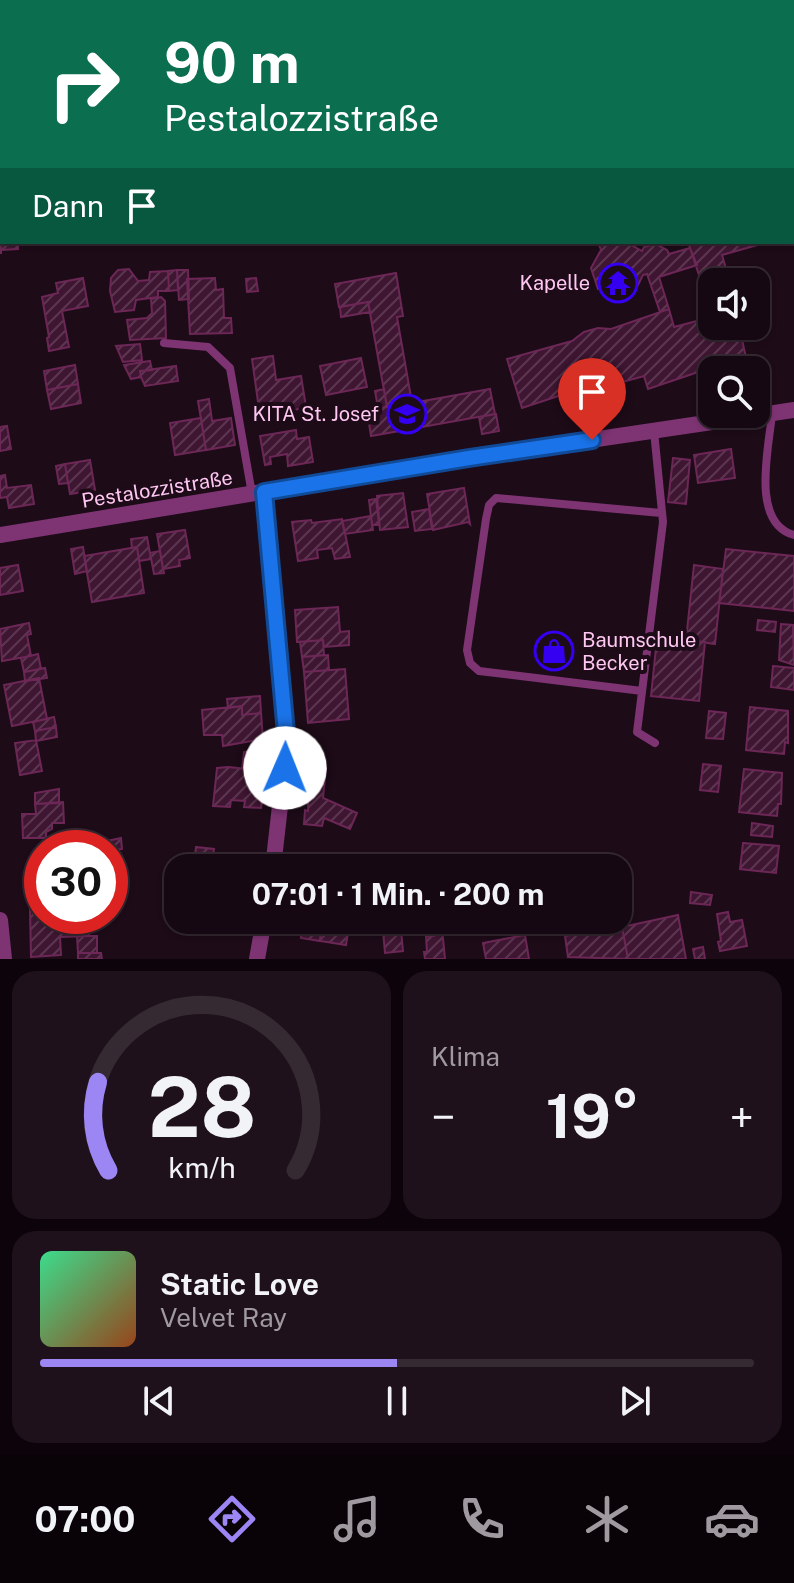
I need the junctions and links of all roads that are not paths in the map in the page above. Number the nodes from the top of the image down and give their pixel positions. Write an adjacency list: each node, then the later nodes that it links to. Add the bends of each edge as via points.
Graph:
1 (164, 343): 5 (lane, via 208,347 230,368)
2 (794, 410): 3 (street, Pestalozzistraße)
3 (772, 414): 4 (street, Pestalozzistraße); 8 (lane, via 764,495 779,527)
4 (654, 431): 5 (street, Pestalozzistraße); 6 (lane)
5 (258, 493): 7 (street, Pestalozzistraße); 11 (street, via 287,744)
6 (661, 513): 9 (lane); 9 (lane, via 496,498 486,519 467,650 479,671)
7 (0, 535)
8 (794, 535)
9 (642, 691): 10 (lane, via 637,732)
10 (655, 743)
11 (275, 854)
12 (0, 920): 14 (street)
13 (261, 934): 15 (street)
14 (4, 959)
15 (257, 959)

